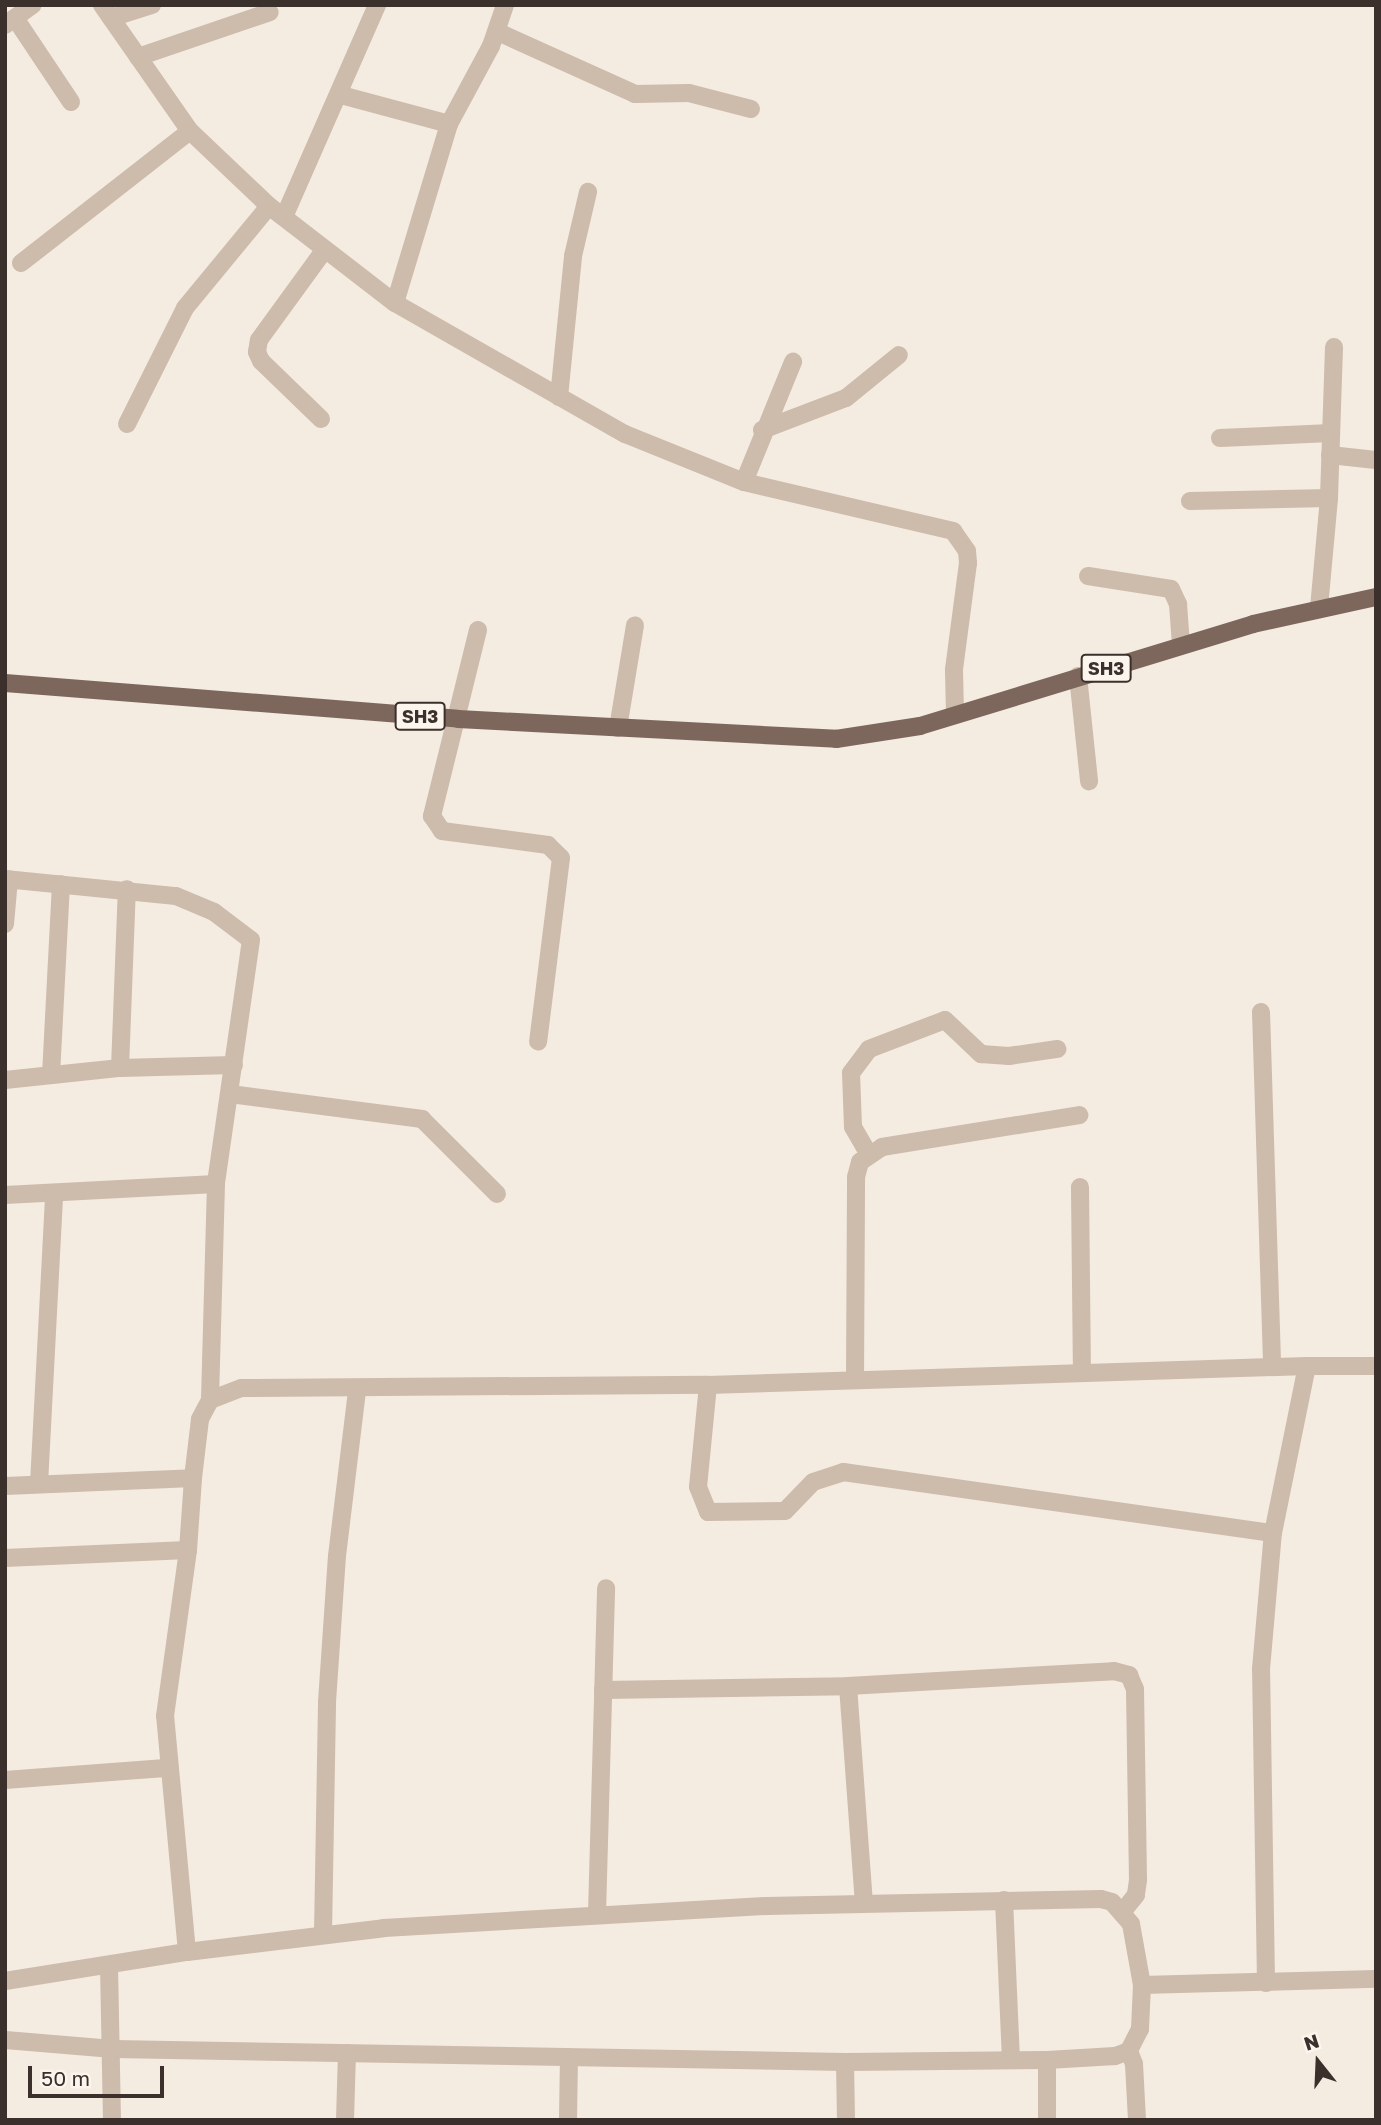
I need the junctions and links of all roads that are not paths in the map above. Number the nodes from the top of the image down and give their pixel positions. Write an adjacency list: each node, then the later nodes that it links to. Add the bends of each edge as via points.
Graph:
1 (33, 5): 7 (street)
2 (152, 5): 5 (street)
3 (377, 5): 10 (street)
4 (505, 5): 8 (street)
5 (107, 12): 9 (street)
6 (270, 12): 9 (street)
7 (10, 22): 11 (street)
8 (498, 33): 12 (street, via 635,94 689,93); 13 (street)
9 (138, 57): 14 (street)
10 (341, 94): 13 (street); 16 (street)
11 (71, 103)
12 (751, 109)
13 (449, 124): 19 (street)
14 (190, 131): 16 (street); 18 (street)
15 (588, 192): 23 (street, via 573,256)
16 (276, 211): 17 (street); 25 (street, via 185,308)
17 (325, 248): 19 (street); 24 (street, via 259,340 257,352)
18 (21, 263)
19 (395, 303): 23 (street)
20 (1334, 347): 27 (street)
21 (899, 355): 26 (street, via 846,398)
22 (793, 362): 26 (street)
23 (559, 397): 31 (street, via 625,434)
24 (321, 419)
25 (127, 424)
26 (762, 430): 31 (street)
27 (1331, 433): 28 (street); 29 (street)
28 (1220, 438)
29 (1330, 455): 30 (street); 32 (street)
30 (1376, 460)
31 (744, 482): 42 (street, via 940,526 962,540 968,563 954,670)
32 (1329, 498): 33 (street); 36 (street)
33 (1191, 501)
34 (1088, 576): 39 (street, via 1171,589 1178,604)
35 (1376, 597): 36 (main road, SH3)
36 (1319, 608): 39 (main road, SH3)
37 (635, 625): 44 (street)
38 (478, 630): 43 (street)
39 (1181, 645): 40 (main road, SH3)
40 (1078, 676): 42 (main road, SH3); 45 (street)
41 (5, 683): 43 (main road, SH3)
42 (955, 715): 44 (main road, SH3, via 895,731 836,739)
43 (458, 719): 44 (main road, SH3); 51 (street, via 432,816 435,825 442,831 548,845 561,858)
44 (618, 728)
45 (1089, 781)
46 (7, 879): 47 (street); 49 (street)
47 (61, 884): 48 (street); 55 (street)
48 (127, 889): 53 (street, via 190,900 251,940); 54 (street)
49 (5, 924)
50 (1261, 1012): 65 (street)
51 (538, 1042)
52 (1057, 1049): 59 (street, via 1009,1056 981,1054 945,1020 869,1049 851,1073 853,1127)
53 (234, 1065): 54 (street); 57 (street)
54 (120, 1068): 55 (street)
55 (51, 1075): 56 (street)
56 (5, 1080)
57 (230, 1094): 60 (street); 63 (street, via 422,1119)
58 (1079, 1115): 59 (street)
59 (868, 1153): 69 (street, via 856,1177)
60 (216, 1184): 62 (street); 72 (street)
61 (1080, 1187): 68 (street)
62 (54, 1193): 64 (street); 74 (street)
63 (497, 1194)
64 (5, 1195)
65 (1272, 1365): 66 (street); 68 (street)
66 (1307, 1366): 67 (street); 76 (street)
67 (1376, 1366)
68 (1082, 1371): 69 (street)
69 (855, 1379): 70 (street)
70 (708, 1384): 71 (street); 76 (street, via 698,1487 708,1512 785,1511 813,1482 843,1472)
71 (357, 1390): 72 (street, via 241,1388); 88 (street, via 337,1556 327,1702)
72 (209, 1400): 73 (street, via 200,1419)
73 (193, 1478): 74 (street); 77 (street)
74 (40, 1484): 75 (street)
75 (5, 1486)
76 (1273, 1533): 93 (street, via 1261,1669)
77 (188, 1550): 78 (street); 82 (street, via 167,1690)
78 (5, 1558)
79 (606, 1588): 81 (street)
80 (848, 1685): 81 (street); 85 (street); 86 (street, via 1114,1671 1129,1675 1135,1689 1138,1880 1136,1895)
81 (603, 1689): 87 (street)
82 (166, 1768): 83 (street); 89 (street)
83 (5, 1780)
84 (1004, 1900): 85 (street); 86 (street, via 1101,1899); 100 (street)
85 (864, 1902): 87 (street)
86 (1123, 1911): 94 (street, via 1136,1938)
87 (597, 1914): 88 (street)
88 (323, 1934): 89 (street)
89 (187, 1952): 90 (street)
90 (109, 1965): 92 (street); 96 (street)
91 (1376, 1979): 93 (street)
92 (5, 1981)
93 (1266, 1983): 94 (street)
94 (1142, 1985): 97 (street, via 1140,2029)
95 (5, 2040): 96 (street)
96 (113, 2049): 98 (street); 103 (street)
97 (1129, 2050): 101 (street, via 1115,2056); 108 (street)
98 (347, 2053): 99 (street); 104 (street)
99 (569, 2057): 102 (street); 105 (street)
100 (1011, 2060): 101 (street); 102 (street)
101 (1047, 2060): 107 (street)
102 (845, 2062): 106 (street)
103 (113, 2120)
104 (345, 2120)
105 (568, 2120)
106 (846, 2120)
107 (1047, 2120)
108 (1137, 2120)

